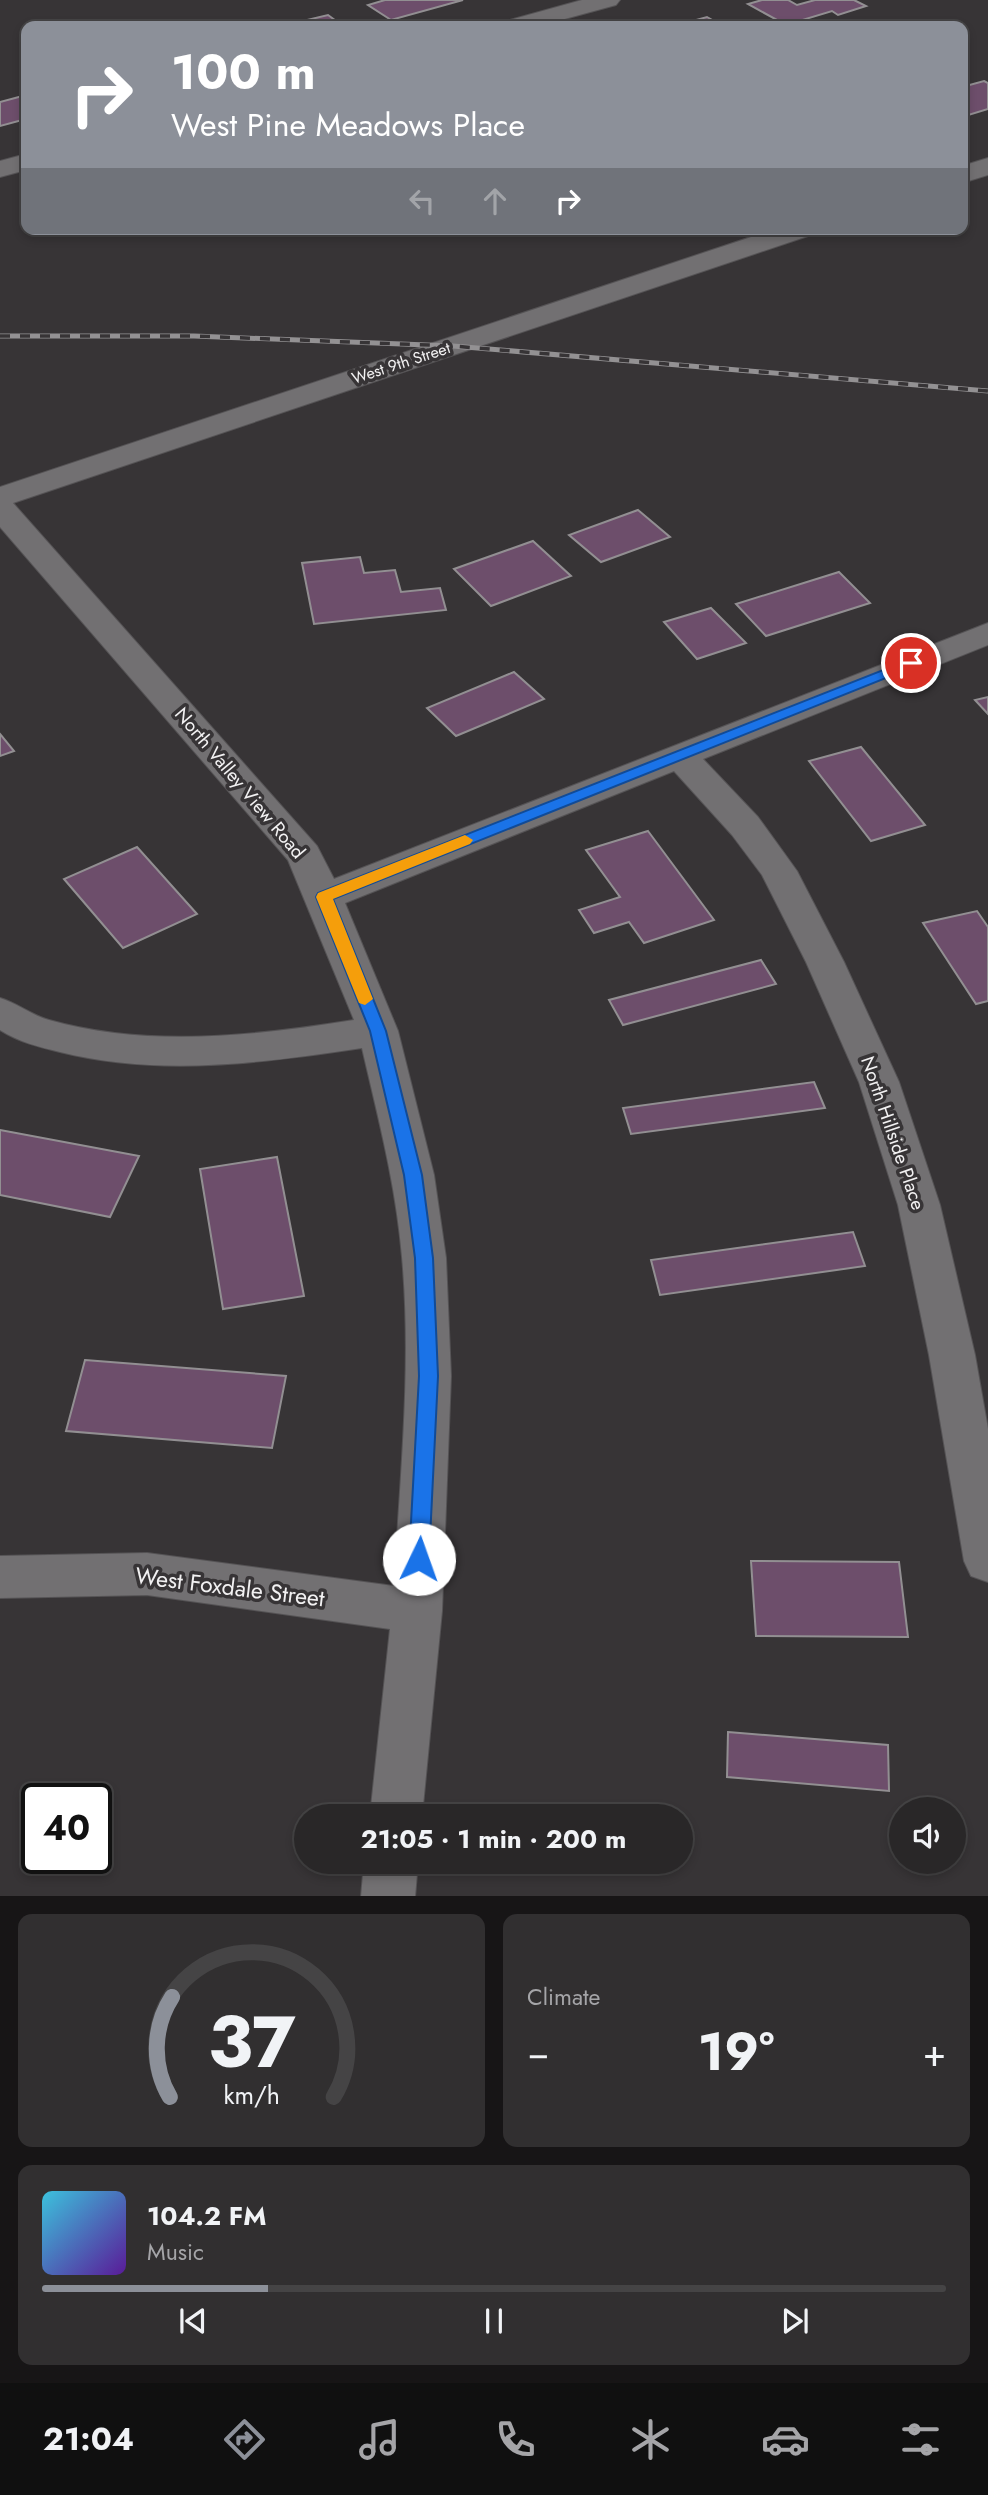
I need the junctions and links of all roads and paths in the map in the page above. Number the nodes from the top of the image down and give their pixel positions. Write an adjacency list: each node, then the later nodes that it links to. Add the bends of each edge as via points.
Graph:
1 (608, 0): 2 (street)
2 (532, 21)
3 (21, 163): 5 (street)
4 (988, 166): 6 (street)
5 (0, 169)
6 (968, 173)
7 (784, 235): 8 (street, West 9th Street)
8 (0, 497)
9 (0, 508): 12 (street, North Valley View Road, via 275,820 304,855)
10 (988, 633): 11 (street)
11 (679, 755): 12 (street); 15 (street, North Hillside Place, via 778,871 825,961 879,1082 919,1205 952,1355)
12 (324, 897): 14 (street, North Valley View Road)
13 (0, 1012): 14 (street, via 36,1031 110,1048 158,1053 233,1052)
14 (378, 1031): 17 (street, North Valley View Road, via 413,1175 424,1258 428,1376)
15 (988, 1562)
16 (0, 1577): 17 (street, West Foxdale Street, via 147,1574)
17 (417, 1611): 18 (street, North Valley View Road)
18 (397, 1804)
19 (390, 1874): 20 (street)
20 (388, 1896)

